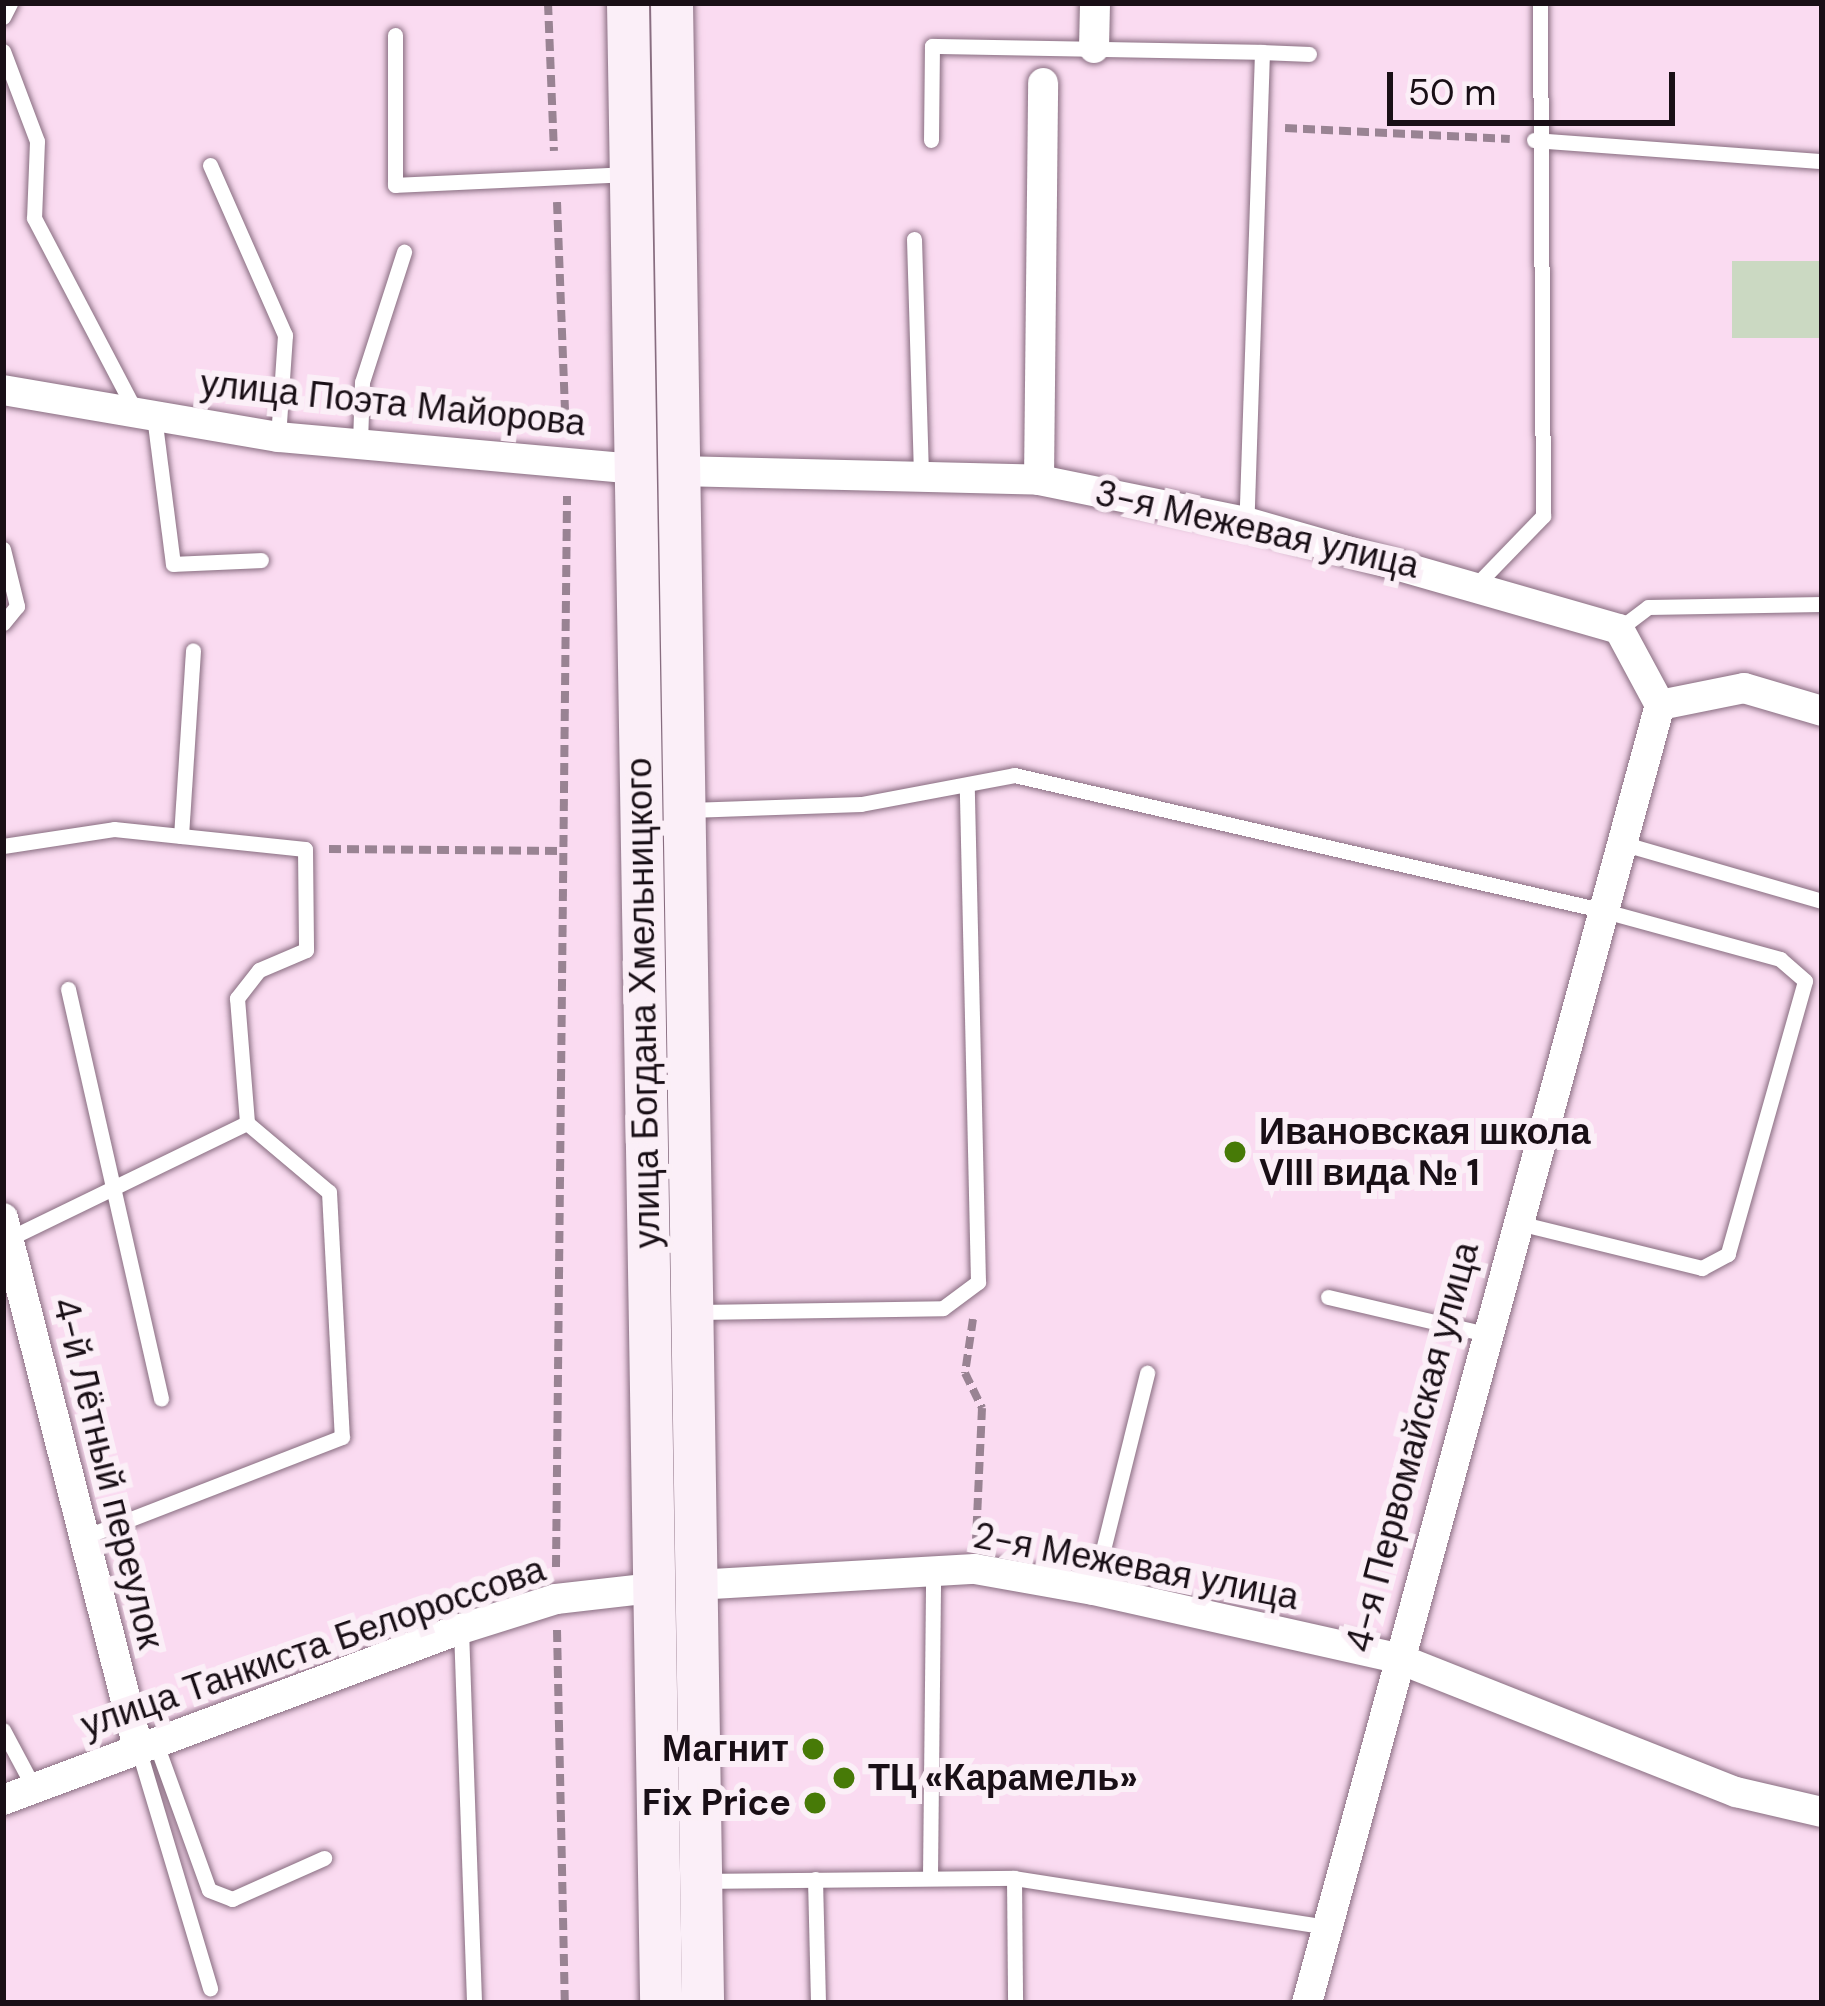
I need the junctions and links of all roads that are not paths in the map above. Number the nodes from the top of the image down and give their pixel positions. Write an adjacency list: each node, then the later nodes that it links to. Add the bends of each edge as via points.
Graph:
1 (10, 3): 6 (lane)
2 (628, 3): 17 (main road, улица Богдана Хмельницкого)
3 (672, 3): 25 (main road, улица Богдана Хмельницкого)
4 (1096, 3): 8 (street)
5 (1540, 3): 14 (lane)
6 (3, 16)
7 (395, 35): 17 (lane, via 395,184)
8 (1094, 48): 10 (lane); 13 (lane, via 932,46)
9 (3, 51): 21 (lane, via 37,141 34,218)
10 (1262, 52): 11 (lane); 28 (lane)
11 (1309, 53)
12 (1043, 82): 27 (street)
13 (931, 140)
14 (1534, 140): 15 (lane); 31 (lane, via 1543,516)
15 (1822, 161)
16 (211, 165): 22 (lane, via 285,335)
17 (631, 174): 24 (main road, улица Богдана Хмельницкого)
18 (914, 238): 26 (lane)
19 (404, 252): 23 (lane, via 362,382)
20 (3, 389): 21 (street, улица Поэта Майорова)
21 (145, 414): 22 (street, улица Поэта Майорова); 30 (lane, via 173,564)
22 (278, 437): 23 (street, улица Поэта Майорова)
23 (360, 443): 24 (street, улица Поэта Майорова)
24 (634, 469): 25 (main road, 3-я Межевая улица); 57 (main road, улица Богдана Хмельницкого)
25 (682, 471): 26 (street, 3-я Межевая улица); 39 (main road, улица Богдана Хмельницкого)
26 (921, 476): 27 (street, 3-я Межевая улица)
27 (1039, 480): 28 (street, 3-я Межевая улица)
28 (1246, 522): 31 (street, 3-я Межевая улица)
29 (3, 549): 33 (lane, via 17,606)
30 (261, 560)
31 (1480, 581): 34 (street, 3-я Межевая улица)
32 (1822, 604): 34 (lane, via 1648,607)
33 (3, 623)
34 (1618, 629): 36 (street)
35 (194, 650): 40 (lane)
36 (1660, 704): 37 (street, via 1744,688); 41 (street, 4-я Первомайская улица)
37 (1822, 711)
38 (967, 788): 39 (lane); 44 (lane, via 1014,775); 51 (lane, via 978,1282 943,1308)
39 (686, 810): 51 (main road, улица Богдана Хмельницкого)
40 (182, 836): 42 (lane, via 113,829); 46 (lane, via 305,849 306,950 259,970 237,998)
41 (1621, 842): 43 (lane); 44 (street, 4-я Первомайская улица)
42 (3, 846)
43 (1822, 901)
44 (1601, 910): 48 (street, 4-я Первомайская улица); 48 (lane, via 1780,959 1805,981 1728,1255 1702,1268)
45 (68, 989): 47 (lane)
46 (247, 1123): 47 (lane); 55 (lane, via 329,1192 343,1437)
47 (116, 1195): 49 (lane); 54 (lane)
48 (1513, 1221): 52 (street, 4-я Первомайская улица)
49 (6, 1229): 55 (street, 4-й Лётный переулок)
50 (1328, 1297): 52 (lane)
51 (693, 1312): 57 (main road, улица Богдана Хмельницкого)
52 (1481, 1333): 60 (street, 4-я Первомайская улица)
53 (1147, 1373): 58 (lane)
54 (161, 1399)
55 (84, 1537): 62 (street, 4-й Лётный переулок)
56 (933, 1571): 57 (street, 2-я Межевая улица); 58 (street, 2-я Межевая улица, via 975,1569); 67 (lane)
57 (674, 1587): 59 (street, улица Танкиста Белороссова, via 556,1599); 70 (main road, улица Богдана Хмельницкого); 74 (main road, улица Богдана Хмельницкого)
58 (1093, 1590): 60 (street, 2-я Межевая улица)
59 (461, 1629): 62 (street, улица Танкиста Белороссова); 73 (lane)
60 (1396, 1658): 65 (street, 2-я Межевая улица, via 1736,1792); 71 (street, 4-я Первомайская улица)
61 (3, 1730): 63 (lane)
62 (147, 1744): 63 (street, улица Танкиста Белороссова); 66 (lane, via 209,1890 232,1899); 72 (lane)
63 (34, 1788): 64 (street, улица Танкиста Белороссова)
64 (3, 1800)
65 (1822, 1812)
66 (324, 1858)
67 (930, 1875): 68 (lane); 69 (lane)
68 (1014, 1878): 71 (lane); 77 (lane)
69 (815, 1879): 70 (lane); 76 (lane)
70 (700, 1882): 75 (main road, улица Богдана Хмельницкого)
71 (1327, 1927): 78 (street, 4-я Первомайская улица)
72 (210, 1988)
73 (474, 2003)
74 (661, 2003)
75 (703, 2003)
76 (818, 2003)
77 (1015, 2003)
78 (1307, 2003)

